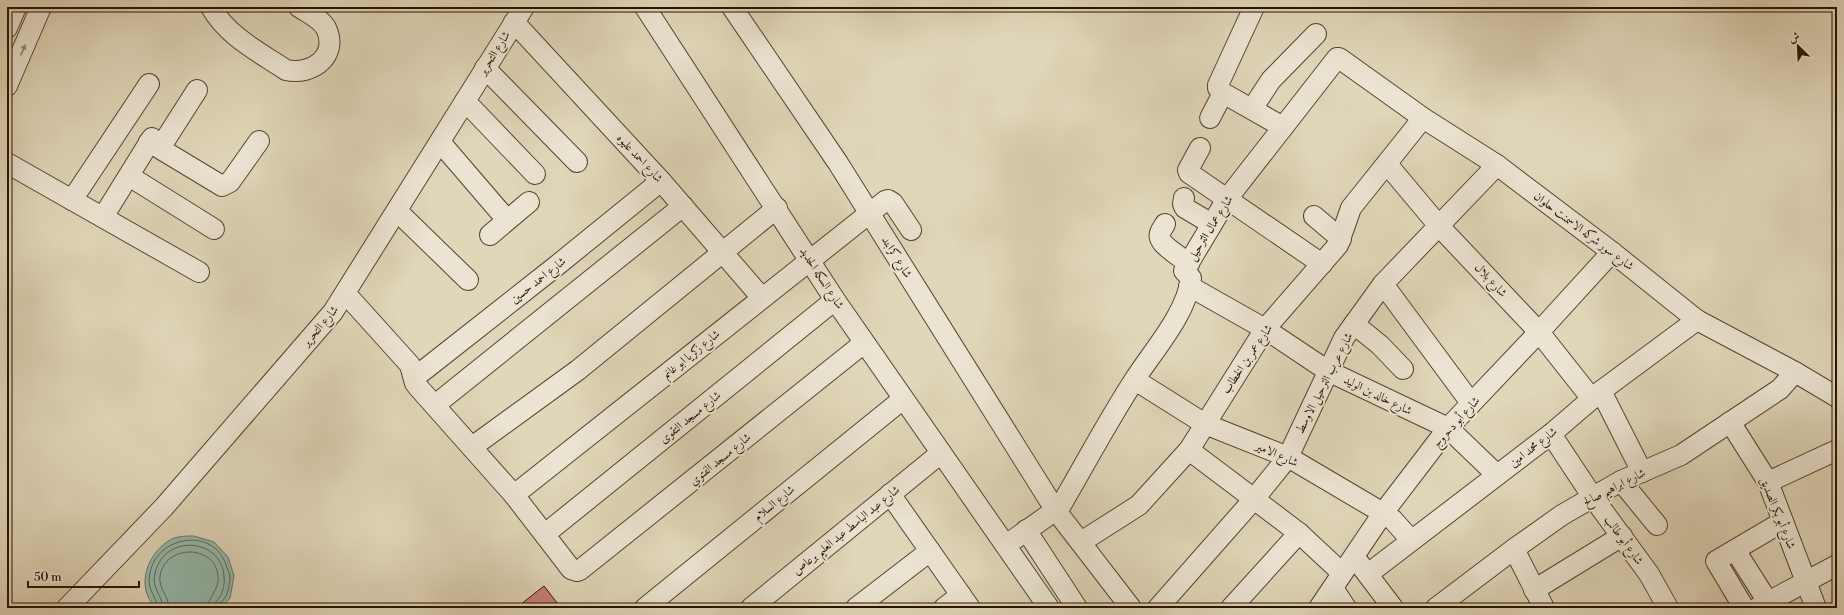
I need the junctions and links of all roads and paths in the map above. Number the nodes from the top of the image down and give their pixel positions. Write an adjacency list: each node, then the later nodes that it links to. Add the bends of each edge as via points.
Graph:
1 (16, 7): 9 (street)
2 (41, 7): 14 (street, one-way to 2)
3 (211, 7): 4 (street, via 220,22 233,34 286,70 304,72 317,66 326,55 328,37 326,28 320,20)
4 (299, 7)
5 (645, 7): 38 (street, شارع السكه الحديد)
6 (732, 7): 40 (street, شارع كرابند)
7 (1254, 7): 16 (street, via 1218,85)
8 (519, 15): 12 (street, شارع التحرير); 32 (street, شارع احمد عليوه)
9 (7, 28)
10 (1316, 34): 18 (street, via 1271,80)
11 (1334, 59): 20 (street, شارع سور شركه الاسمنت حلوان, via 1339,58); 21 (street, شارع عمال الترحيل)
12 (485, 68): 17 (street, شارع التحرير); 26 (street)
13 (149, 84): 35 (street)
14 (7, 86)
15 (197, 90): 24 (street)
16 (1223, 93): 18 (street); 19 (street)
17 (465, 101): 23 (street, شارع التحرير); 30 (street)
18 (1252, 110): 21 (street)
19 (1210, 118)
20 (1423, 118): 28 (street, شارع عمر بن الخطاب); 29 (street, شارع سور شركه الاسمنت حلوان)
21 (1283, 126): 34 (street, شارع عمال الترحيل)
22 (259, 141): 24 (street, via 230,182 222,186)
23 (440, 142): 39 (street, شارع التحرير); 43 (street)
24 (154, 143): 31 (street)
25 (1200, 148): 34 (street, via 1188,172)
26 (577, 162)
27 (7, 163): 35 (street)
28 (1387, 164): 46 (street, شارع بلال); 50 (street, شارع عمر بن الخطاب, via 1351,208)
29 (1497, 165): 46 (street, شارع عرب الترحيل الاوسط); 51 (street, شارع سور شركه الاسمنت حلوان)
30 (535, 174)
31 (129, 176): 42 (street); 47 (street)
32 (661, 181): 37 (street, شارع احمد عليوه); 71 (street, شارع احمد حسين)
33 (1184, 198): 45 (street, via 1185,208)
34 (1227, 199): 45 (street, شارع عمال الترحيل); 55 (street)
35 (72, 200): 42 (street)
36 (529, 202): 43 (street)
37 (683, 206): 52 (street, شارع احمد عليوه); 77 (street)
38 (777, 208): 52 (street); 53 (street, شارع السكه الحديد)
39 (397, 211): 57 (street); 60 (street, شارع التحرير)
40 (869, 213): 48 (street, شارع زكريا ابو غانم, via 885,201 891,201); 53 (street, شارع زكريا ابو غانم); 95 (street, شارع كرابند)
41 (1314, 216): 50 (street)
42 (103, 217): 56 (street)
43 (507, 220): 49 (street)
44 (1166, 224): 54 (street, via 1160,233 1162,244)
45 (1212, 224): 54 (street, شارع عمال الترحيل)
46 (1439, 226): 58 (street, شارع عرب الترحيل الاوسط); 66 (street, شارع بلال)
47 (214, 229)
48 (911, 230)
49 (490, 235)
50 (1342, 239): 55 (street, شارع عمر بن الخطاب)
51 (1612, 252): 63 (street, شارع سور شركه الاسمنت حلوان); 66 (street, شارع أبو دحروج)
52 (723, 253): 61 (street, شارع احمد عليوه); 82 (street, via 578,370)
53 (810, 260): 61 (street, شارع زكريا ابو غانم); 62 (street, شارع السكه الحديد)
54 (1189, 264): 59 (street, شارع عمال الترحيل, via 1184,272 1191,278)
55 (1322, 264): 65 (street, شارع عمر بن الخطاب)
56 (200, 272)
57 (468, 280)
58 (1383, 284): 64 (street, شارع عرب الترحيل الاوسط); 76 (street)
59 (1189, 286): 65 (street, شارع خالد بن الوليد); 72 (street, via 1174,323)
60 (346, 294): 71 (street, via 410,365); 117 (street, شارع التحرير, via 320,328 164,507)
61 (762, 298): 92 (street, شارع زكريا ابو غانم)
62 (836, 300): 67 (street, شارع السكه الحديد); 101 (street, شارع مسجد التقوى)
63 (1697, 320): 70 (street, شارع سور شركه الاسمنت حلوان); 73 (street, شارع محمد امين)
64 (1354, 324): 68 (street, via 1380,345); 69 (street, شارع عرب الترحيل الاوسط)
65 (1265, 329): 69 (street, شارع خالد بن الوليد); 79 (street, شارع عمر بن الخطاب)
66 (1539, 332): 73 (street, شارع بلال); 76 (street, شارع أبو دحروج)
67 (864, 343): 75 (street, شارع السكه الحديد); 101 (street, شارع مسجد الفتوي, via 580,570 574,570)
68 (1403, 369)
69 (1328, 371): 80 (street, شارع خالد بن الوليد); 86 (street, شارع عرب الترحيل الاوسط)
70 (1795, 372): 74 (street, شارع سور شركه الاسمنت حلوان); 78 (street, شارع ابراهيم صالح, via 1780,389)
71 (414, 378): 77 (street, via 418,387)
72 (1134, 380): 79 (street, شارع الامير); 95 (street)
73 (1597, 395): 81 (street, شارع محمد امين); 87 (street, شارع بلال)
74 (1837, 397)
75 (903, 399): 85 (street, شارع السكه الحديد); 118 (street, شارع السلام)
76 (1471, 403): 80 (street, شارع أبو دحروج)
77 (435, 405): 82 (street)
78 (1730, 422): 87 (street, شارع ابراهيم صالح, via 1681,455); 90 (street, شارع أبو بكر الصديق)
79 (1205, 424): 83 (street, شارع عمر بن الخطاب); 86 (street, شارع الامير)
80 (1448, 428): 88 (street, شارع خالد بن الوليد); 96 (street, شارع أبو دحروج)
81 (1551, 434): 88 (street, شارع محمد امين); 93 (street, شارع أبو طالب)
82 (472, 447): 92 (street)
83 (1189, 450): 94 (street); 104 (street, شارع عمر بن الخطاب, via 1139,505)
84 (1837, 450): 90 (street)
85 (941, 453): 91 (street, شارع عبد الباسط عبد العليم برعاص); 105 (street, شارع السكه الحديد)
86 (1288, 456): 94 (street, شارع عرب الترحيل الاوسط); 96 (street, شارع الامير)
87 (1642, 472): 89 (street, شارع ابراهيم صالح)
88 (1497, 475): 103 (street, شارع محمد امين)
89 (1621, 481): 93 (street, شارع ابراهيم صالح); 98 (street)
90 (1768, 482): 97 (street, شارع أبو بكر الصديق)
91 (890, 494): 108 (street); 119 (street, شارع عبد الباسط عبد العليم برعاص)
92 (514, 495): 101 (street)
93 (1592, 496): 102 (street, شارع أبو طالب); 106 (street, شارع ابراهيم صالح)
94 (1254, 498): 100 (street); 125 (street, شارع عرب الترحيل الاوسط)
95 (1056, 511): 99 (street); 104 (street)
96 (1383, 513): 103 (street, شارع الامير); 109 (street, شارع أبو دحروج)
97 (1782, 522): 107 (street); 113 (street, شارع أبو بكر الصديق)
98 (1658, 525)
99 (1026, 530): 105 (street); 123 (street)
100 (1299, 533): 112 (street); 126 (street)
101 (545, 534)
102 (1622, 536): 114 (street); 132 (street, شارع أبو طالب, via 1649,574)
103 (1411, 540): 111 (street, شارع محمد امين)
104 (1081, 542): 124 (street)
105 (1006, 545): 122 (street, شارع السكه الحديد)
106 (1514, 549): 114 (street); 130 (street, شارع ابراهيم صالح)
107 (1735, 550): 116 (street); 133 (street, via 1716,561 1715,574)
108 (930, 551): 115 (street); 120 (street)
109 (1353, 556): 111 (street); 112 (street, شارع أبو دحروج)
110 (1837, 565): 113 (street)
111 (1368, 574): 129 (street)
112 (1338, 580): 127 (street, شارع أبو دحروج); 128 (street)
113 (1806, 583): 116 (street); 134 (street, شارع أبو بكر الصديق)
114 (1534, 590): 131 (street)
115 (966, 602): 121 (street)
116 (1763, 605)
117 (67, 608)
118 (645, 608)
119 (751, 608)
120 (856, 608)
121 (944, 608)
122 (1049, 608)
123 (1077, 608)
124 (1131, 608)
125 (1158, 608)
126 (1231, 608)
127 (1319, 608)
128 (1346, 608)
129 (1393, 608)
130 (1436, 608)
131 (1544, 608)
132 (1668, 608)
133 (1744, 608)
134 (1816, 608)

